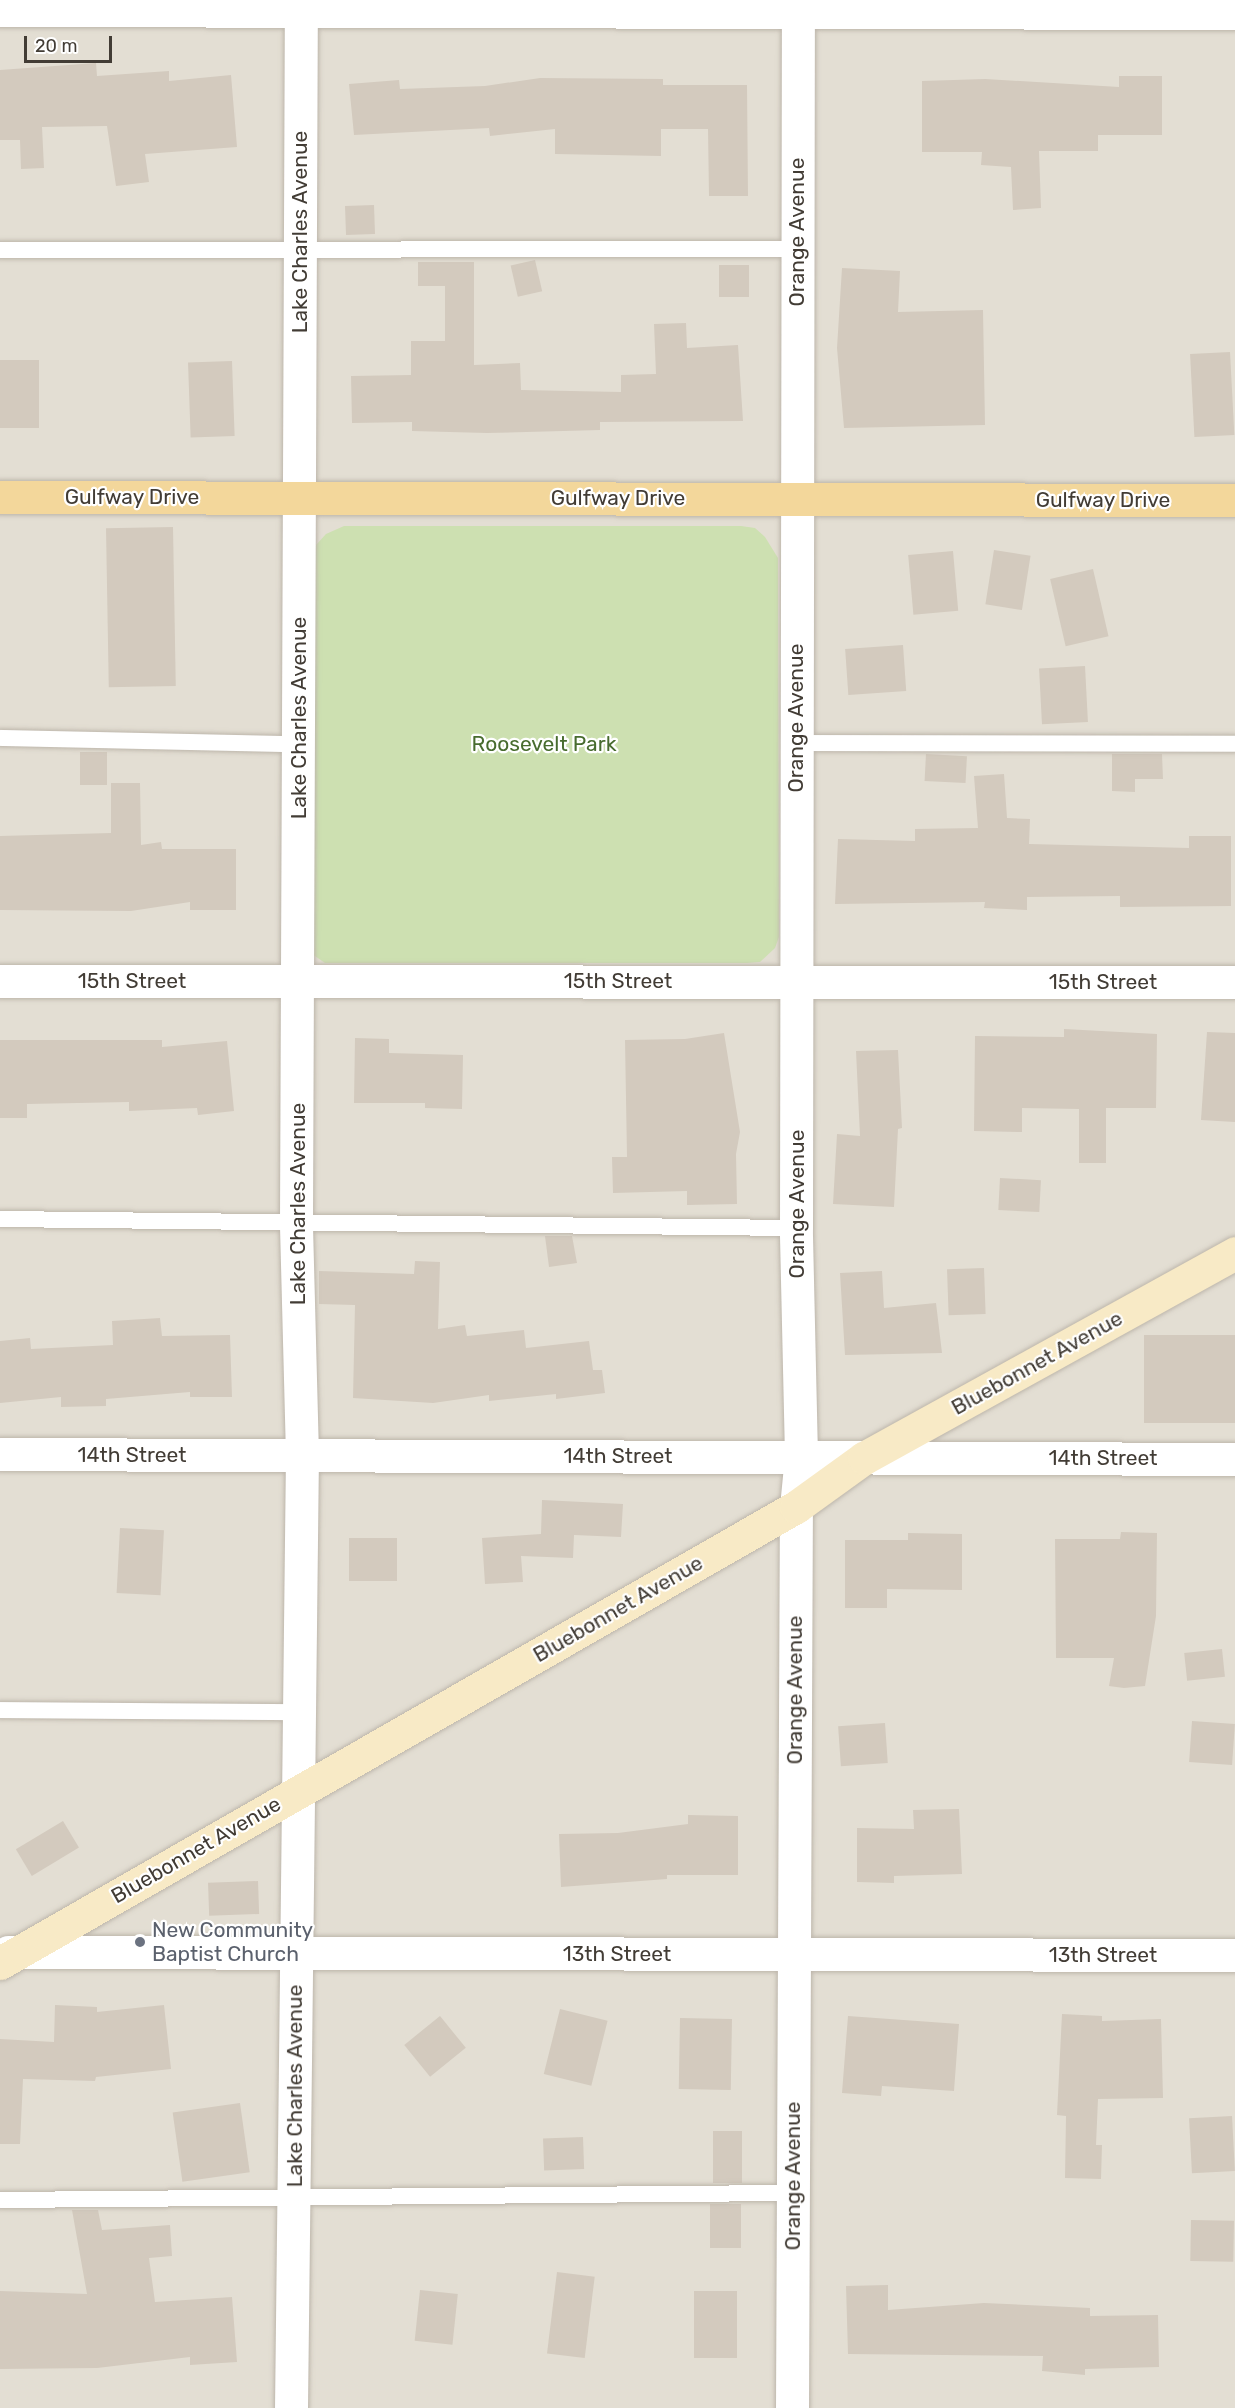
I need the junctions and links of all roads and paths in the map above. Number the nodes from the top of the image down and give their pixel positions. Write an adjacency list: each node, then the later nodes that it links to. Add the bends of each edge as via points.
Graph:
1 (301, 6): 2 (street); 3 (street); 6 (street, Lake Charles Avenue)
2 (798, 6): 4 (street); 7 (street, Orange Avenue)
3 (0, 10)
4 (1235, 13)
5 (0, 249): 6 (lane)
6 (299, 249): 7 (lane); 9 (street, Lake Charles Avenue)
7 (797, 249): 10 (street, Orange Avenue)
8 (0, 497): 9 (main road, Gulfway Drive)
9 (300, 498): 10 (main road, Gulfway Drive); 14 (street, Lake Charles Avenue)
10 (798, 499): 11 (main road, Gulfway Drive); 13 (street, Orange Avenue)
11 (1235, 500)
12 (0, 738): 14 (lane)
13 (796, 743): 15 (lane); 18 (street, Orange Avenue)
14 (298, 744): 17 (street, Lake Charles Avenue)
15 (1235, 744)
16 (0, 981): 17 (street, 15th Street)
17 (297, 981): 18 (street, 15th Street); 21 (street, Lake Charles Avenue)
18 (796, 981): 19 (street, 15th Street); 22 (street, Orange Avenue)
19 (1235, 982)
20 (0, 1219): 21 (lane)
21 (296, 1222): 22 (lane); 25 (street, Lake Charles Avenue)
22 (796, 1228): 26 (street, Orange Avenue)
23 (1235, 1253): 27 (street, Bluebonnet Avenue)
24 (0, 1454): 25 (street, 14th Street)
25 (302, 1455): 26 (street, 14th Street); 31 (street, Lake Charles Avenue)
26 (801, 1456): 27 (street, 14th Street); 29 (street, Orange Avenue)
27 (864, 1458): 28 (street, 14th Street); 29 (street, Bluebonnet Avenue)
28 (1235, 1459)
29 (796, 1507): 32 (street, Bluebonnet Avenue); 34 (street, Orange Avenue)
30 (0, 1710): 31 (lane)
31 (297, 1712): 32 (street, Lake Charles Avenue)
32 (296, 1793): 33 (street, Lake Charles Avenue); 36 (street, Bluebonnet Avenue)
33 (296, 1953): 34 (street, 13th Street); 36 (street, 13th Street); 38 (street, Lake Charles Avenue)
34 (794, 1955): 35 (street, 13th Street); 37 (street, Orange Avenue)
35 (1235, 1955)
36 (7, 1956)
37 (793, 2193): 38 (lane); 41 (street, Orange Avenue)
38 (295, 2196): 39 (lane); 40 (street, Lake Charles Avenue)
39 (0, 2200)
40 (291, 2408)
41 (792, 2408)

